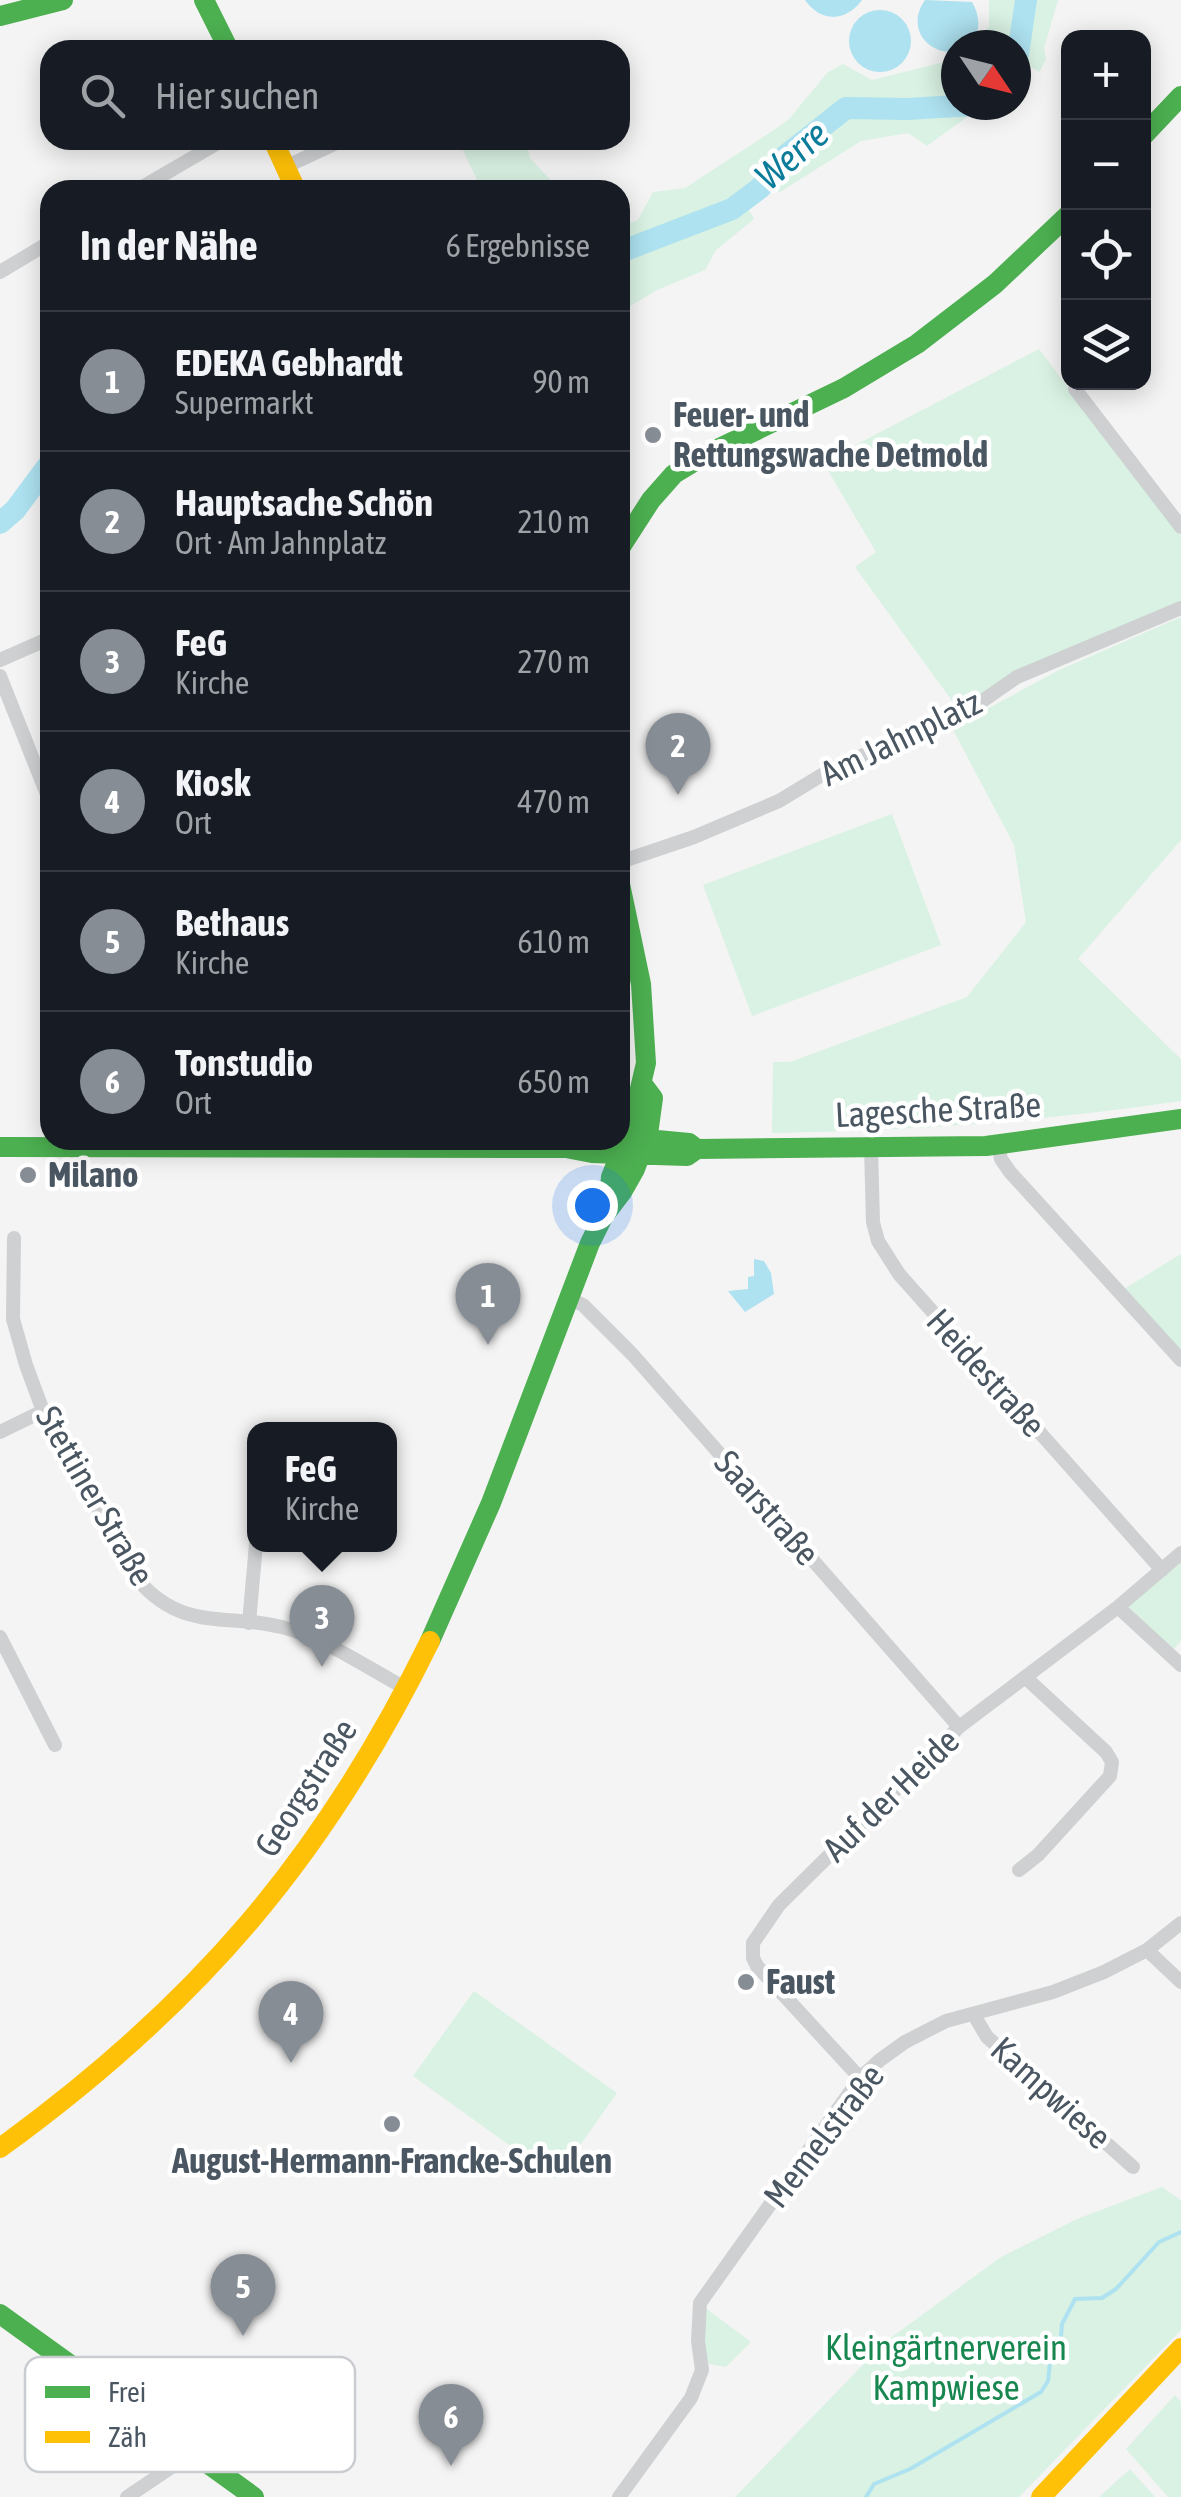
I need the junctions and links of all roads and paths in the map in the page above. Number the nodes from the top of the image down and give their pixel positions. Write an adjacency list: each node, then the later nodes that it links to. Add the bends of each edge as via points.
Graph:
1 (63, 0): 3 (street)
2 (204, 0): 4 (street)
3 (0, 16)
4 (224, 40)
5 (1181, 96): 6 (street)
6 (1151, 128)
7 (206, 150): 11 (street)
8 (278, 150): 10 (street)
9 (322, 150): 10 (street)
10 (286, 167): 12 (street)
11 (154, 180)
12 (292, 180)
13 (1061, 221): 18 (street, via 924,340 674,475)
14 (40, 248): 15 (street)
15 (0, 272)
16 (1076, 390): 17 (street)
17 (1181, 527)
18 (630, 533)
19 (1181, 608): 24 (street, Am Jahnplatz, via 1018,677 965,713 835,767 780,801)
20 (40, 642): 21 (street)
21 (0, 660)
22 (0, 676): 23 (street)
23 (40, 777)
24 (630, 859)
25 (630, 922): 29 (street, via 644,1008 644,1086 653,1098 652,1122)
26 (1181, 1119): 27 (street, Lagesche Straße)
27 (998, 1144): 31 (street, Lagesche Straße); 35 (street, via 1010,1172)
28 (40, 1145): 30 (street, Lagesche Straße)
29 (630, 1145): 31 (street, Lagesche Straße)
30 (0, 1147)
31 (871, 1148): 40 (street, Heidestraße, via 878,1241 899,1274)
32 (629, 1150): 34 (street, Georgstraße, via 622,1194 608,1208)
33 (14, 1238): 36 (street, Stettiner Straße, via 14,1319)
34 (568, 1298): 46 (street, Georgstraße, via 479,1531); 47 (street, Saarstraße, via 633,1355)
35 (1181, 1360)
36 (42, 1411): 37 (street); 42 (street, Stettiner Straße, via 156,1601 183,1614)
37 (0, 1432)
38 (255, 1552): 42 (street)
39 (1181, 1554): 40 (street, Auf der Heide)
40 (1162, 1570): 41 (street, Auf der Heide)
41 (1118, 1607): 44 (street); 45 (street, Auf der Heide)
42 (249, 1623): 46 (street, Stettiner Straße, via 294,1630)
43 (0, 1637): 48 (street)
44 (1181, 1665)
45 (1025, 1677): 47 (street, Auf der Heide); 49 (street, via 1112,1762 1110,1776)
46 (405, 1688): 55 (street, Georgstraße, via 348,1789 242,1932 109,2063)
47 (959, 1727): 54 (street, Auf der Heide, via 779,1905 753,1942 757,1966)
48 (54, 1745)
49 (1019, 1870)
50 (1181, 1923): 51 (street, Memelstraße)
51 (1146, 1950): 52 (street); 53 (street, Memelstraße, via 1054,1992)
52 (1181, 1982)
53 (974, 2014): 54 (street, Memelstraße, via 921,2033); 56 (street, Kampwiese, via 988,2036)
54 (860, 2078): 64 (street, Memelstraße, via 700,2302 699,2380)
55 (0, 2148)
56 (1133, 2167)
57 (0, 2314): 59 (street)
58 (1181, 2348): 65 (street)
59 (59, 2357)
60 (164, 2472): 62 (street)
61 (219, 2472): 63 (street)
62 (127, 2497)
63 (254, 2497)
64 (619, 2497)
65 (1040, 2497)

